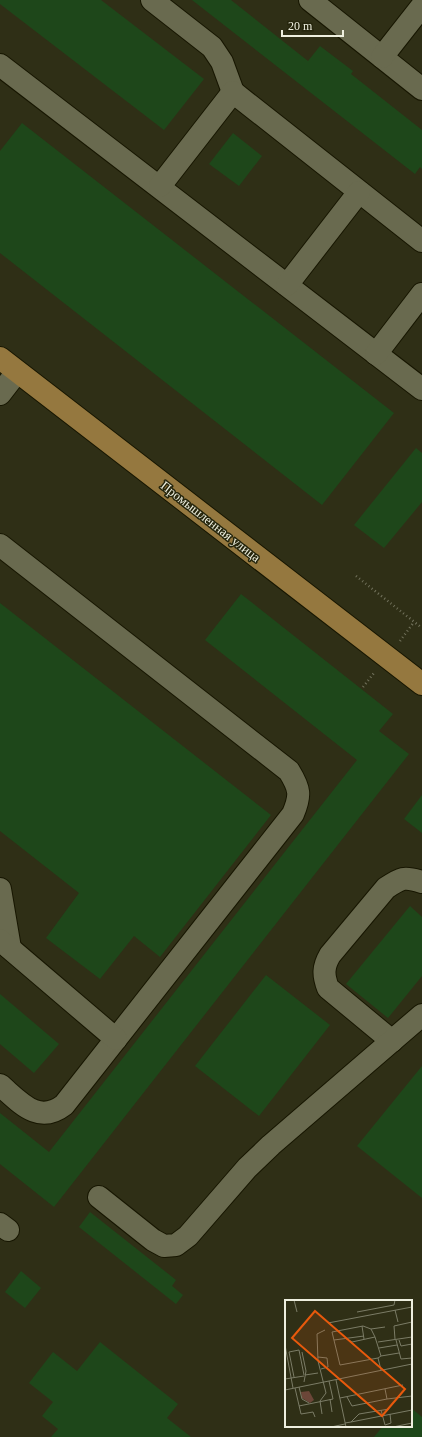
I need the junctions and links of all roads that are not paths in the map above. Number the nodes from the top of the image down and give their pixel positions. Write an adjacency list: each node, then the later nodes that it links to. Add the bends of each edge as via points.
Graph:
1 (152, 0): 7 (lane, via 212,47 222,62)
2 (310, 0): 4 (lane)
3 (422, 6): 4 (lane)
4 (382, 57): 6 (lane)
5 (0, 65): 8 (lane)
6 (422, 89)
7 (233, 92): 8 (lane); 9 (lane)
8 (160, 186): 11 (lane)
9 (360, 192): 10 (lane); 11 (lane)
10 (422, 241)
11 (287, 285): 13 (lane)
12 (422, 294): 13 (lane)
13 (376, 354): 16 (lane)
14 (0, 358): 15 (main road, Промышленная улица)
15 (18, 372): 17 (lane); 19 (main road, Промышленная улица)
16 (422, 389)
17 (0, 394)
18 (0, 545): 24 (lane, via 290,771 298,784 300,799 293,814)
19 (422, 684)
20 (422, 882): 25 (lane, via 409,877 398,880 386,888 324,965 324,977 328,988)
21 (0, 889): 22 (lane)
22 (5, 944): 24 (lane)
23 (422, 1015): 25 (lane)
24 (116, 1039): 26 (lane, via 64,1105 56,1111 42,1114 29,1109)
25 (392, 1041): 27 (lane, via 266,1150 188,1236 176,1245 164,1246 153,1240)
26 (0, 1085)
27 (99, 1197)

